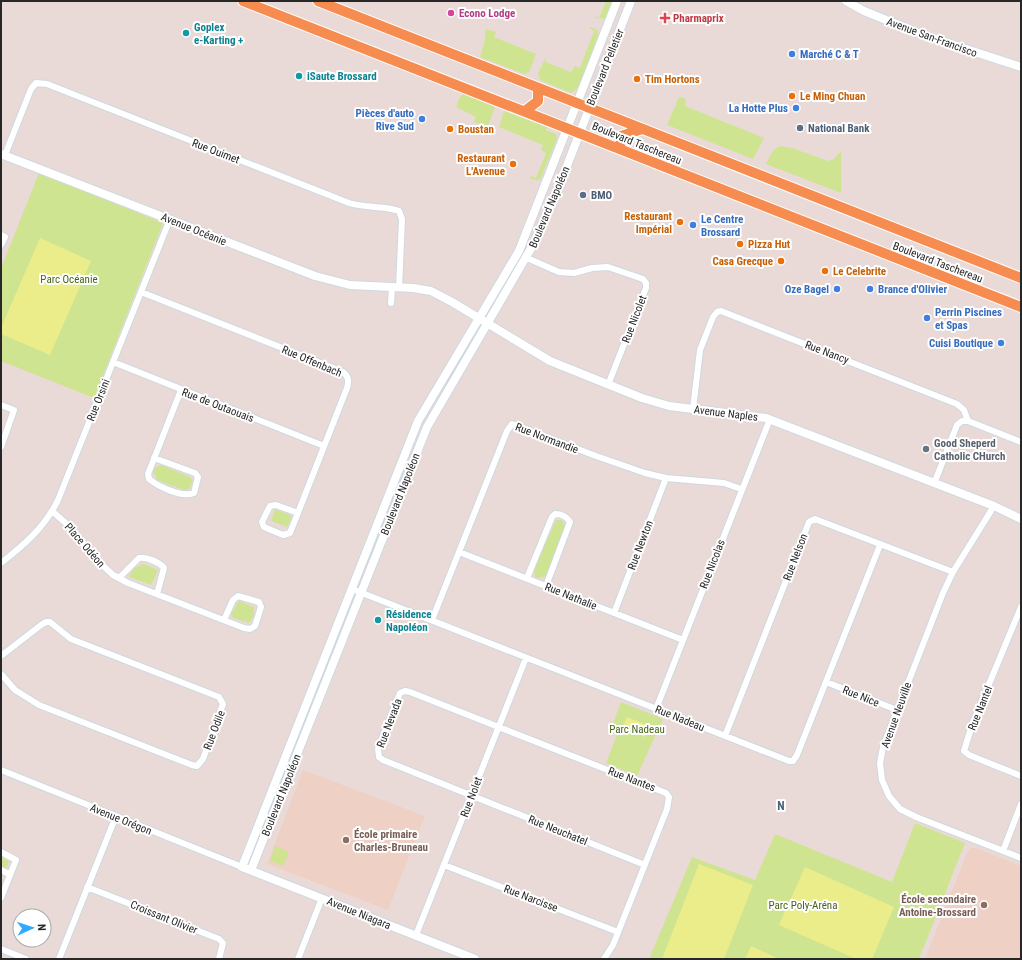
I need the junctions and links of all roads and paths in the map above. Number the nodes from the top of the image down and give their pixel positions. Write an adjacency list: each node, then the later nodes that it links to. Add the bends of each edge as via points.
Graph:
1 (243, 1): 12 (main road, Boulevard Taschereau)
2 (318, 1): 9 (main road, Boulevard Taschereau)
3 (617, 1): 6 (street, Boulevard Pelletier)
4 (631, 1): 7 (street, Boulevard Pelletier)
5 (846, 1): 8 (street, Avenue San-Francisco, via 923,35)
6 (606, 28): 7 (street); 10 (street, Boulevard Pelletier)
7 (618, 34): 11 (street, Boulevard Pelletier)
8 (1021, 67)
9 (538, 88): 10 (main road, Boulevard Taschereau); 12 (main road, via 538,101)
10 (576, 103): 11 (main road, Boulevard Taschereau); 13 (street, Boulevard Pelletier)
11 (588, 108): 14 (main road, Boulevard Taschereau); 15 (street, Boulevard Pelletier)
12 (525, 111): 13 (main road, Boulevard Taschereau)
13 (568, 128): 15 (main road, Boulevard Taschereau); 18 (street, Boulevard Napoléon)
14 (642, 129): 16 (main road, via 621,136); 24 (main road, Boulevard Taschereau)
15 (579, 132): 16 (main road, Boulevard Taschereau); 19 (street, Boulevard Napoléon)
16 (620, 149): 28 (main road, Boulevard Taschereau)
17 (3, 154): 20 (street, Avenue Océanie); 25 (street, Rue Ouimet, via 31,89 36,83 47,84 349,203 399,211 402,219)
18 (544, 190): 19 (street); 29 (street, Boulevard Napoléon, via 519,251)
19 (556, 194): 23 (street, Boulevard Napoléon)
20 (170, 219): 25 (street, Avenue Océanie, via 315,276 350,285); 26 (street, Rue Orsini)
21 (1, 235): 22 (street, via 5,237)
22 (1, 245)
23 (527, 258): 30 (street, Boulevard Napoléon); 32 (street, Rue Nicolet, via 559,272 613,267 643,279 646,283)
24 (1021, 278)
25 (395, 288): 27 (street); 29 (street, Avenue Océanie, via 421,289 437,294)
26 (141, 292): 31 (street, Rue Orsini); 39 (street, Rue Offenbach, via 348,376 349,382)
27 (391, 303)
28 (1021, 307)
29 (479, 319): 30 (street, Avenue Naples); 56 (street, Boulevard Napoléon, via 418,421)
30 (487, 324): 32 (street, Avenue Naples, via 550,361); 57 (street, Boulevard Napoléon, via 427,427)
31 (113, 362): 33 (street, Rue de Outaouais); 46 (street, Rue Orsini)
32 (608, 385): 35 (street, Avenue Naples, via 657,403)
33 (181, 390): 39 (street, Rue de Outaouais); 41 (street)
34 (1, 405): 40 (street, via 14,410)
35 (693, 408): 36 (street, Avenue Naples); 37 (street, Rue Nancy, via 700,350 713,317 721,311 957,404 964,410)
36 (770, 419): 43 (street, Avenue Naples); 44 (street, Rue Nicolas)
37 (968, 422): 38 (street); 43 (street, via 962,421 957,425)
38 (1021, 442)
39 (324, 446): 47 (street, Rue Offenbach)
40 (1, 447)
41 (154, 458): 41 (street, via 148,474 149,479 184,494 194,493 198,477 194,473)
42 (666, 478): 44 (street, Rue Normandie, via 720,482); 50 (street, Rue Normandie, via 623,466 512,424); 60 (street, Rue Newton)
43 (934, 484): 45 (street, Avenue Naples)
44 (741, 489): 63 (street, Rue Nicolas)
45 (994, 506): 48 (street, Avenue Naples); 52 (street, Avenue Neuville)
46 (52, 511): 51 (street, Rue Orsini, via 33,536); 53 (street, Place Odéon, via 69,526 98,562)
47 (298, 513): 47 (street, Rue Offenbach, via 290,533 284,534 264,527 262,522 270,506 276,505)
48 (1021, 519)
49 (880, 545): 52 (street, Rue Nelson); 67 (street, Rue Nadeau); 71 (street, Rue Nelson, via 815,519 809,522)
50 (459, 552): 54 (street, Rue Nathalie); 62 (street, Rue Normandie)
51 (1, 563)
52 (953, 572): 69 (street, Avenue Neuville)
53 (119, 578): 58 (street, Place Odéon); 58 (street, via 139,558 144,557 161,564 164,575)
54 (527, 578): 55 (street, Rue Nathalie); 55 (street, via 552,517 560,514 570,522)
55 (546, 586): 60 (street, Rue Nathalie)
56 (352, 589): 57 (street, Rue Nadeau); 72 (street, Boulevard Napoléon)
57 (361, 592): 62 (street, Rue Nadeau); 73 (street, Boulevard Napoléon)
58 (157, 594): 61 (street, Place Odéon)
59 (1021, 607): 75 (street, Rue Nantel, via 964,751)
60 (614, 613): 63 (street, Rue Nathalie)
61 (224, 620): 61 (street, Place Odéon, via 250,629 255,626 261,607 259,602 238,596 233,600)
62 (432, 620): 65 (street, Rue Nadeau)
63 (683, 640): 68 (street, Rue Nicolas)
64 (1, 656): 66 (street, Rue Odile, via 41,625 50,622 71,639 219,697 223,704 203,759 197,766 39,705 15,690)
65 (526, 658): 68 (street, Rue Nadeau); 70 (street, Rue Nolet)
66 (1, 674)
67 (826, 682): 69 (street, Rue Nice); 71 (street, Rue Nadeau, via 793,761)
68 (656, 708): 71 (street, Rue Nadeau)
69 (897, 710): 79 (street, Avenue Neuville, via 883,747 880,763 885,788 895,804 906,813)
70 (498, 726): 76 (street, Rue Nolet); 76 (street, Rue Nevada, via 405,691 400,693 378,748 383,760); 82 (street, Rue Nantes, via 666,793 669,802)
71 (725, 736)
72 (282, 764): 73 (street); 84 (street, Boulevard Napoléon)
73 (292, 768): 86 (street, Boulevard Napoléon)
74 (1, 770): 78 (street, Avenue Orégon)
75 (1021, 776)
76 (472, 795): 82 (street, Rue Neuchatel); 83 (street, Rue Nolet)
77 (1021, 804): 79 (street)
78 (116, 816): 84 (street, Avenue Orégon); 88 (street)
79 (1003, 851): 81 (street, Avenue Neuville)
80 (1, 852): 87 (street, via 16,860)
81 (1021, 858)
82 (645, 864): 91 (street, Rue Nantes)
83 (444, 865): 91 (street, Rue Narcisse); 92 (street, Rue Nolet)
84 (242, 867): 86 (street, Avenue Niagara)
85 (1, 870): 87 (street)
86 (251, 870): 90 (street, Avenue Niagara)
87 (9, 874): 89 (street)
88 (88, 887): 95 (street); 96 (street, Croissant Olivier, via 219,939 223,942)
89 (1, 898)
90 (322, 898): 92 (street, Avenue Niagara); 97 (street)
91 (618, 932): 99 (street, Rue Nantes)
92 (416, 936): 98 (street, Avenue Niagara)
93 (1, 949): 94 (street)
94 (26, 959)
95 (59, 959)
96 (219, 959)
97 (298, 959)
98 (475, 959)
99 (604, 959)

